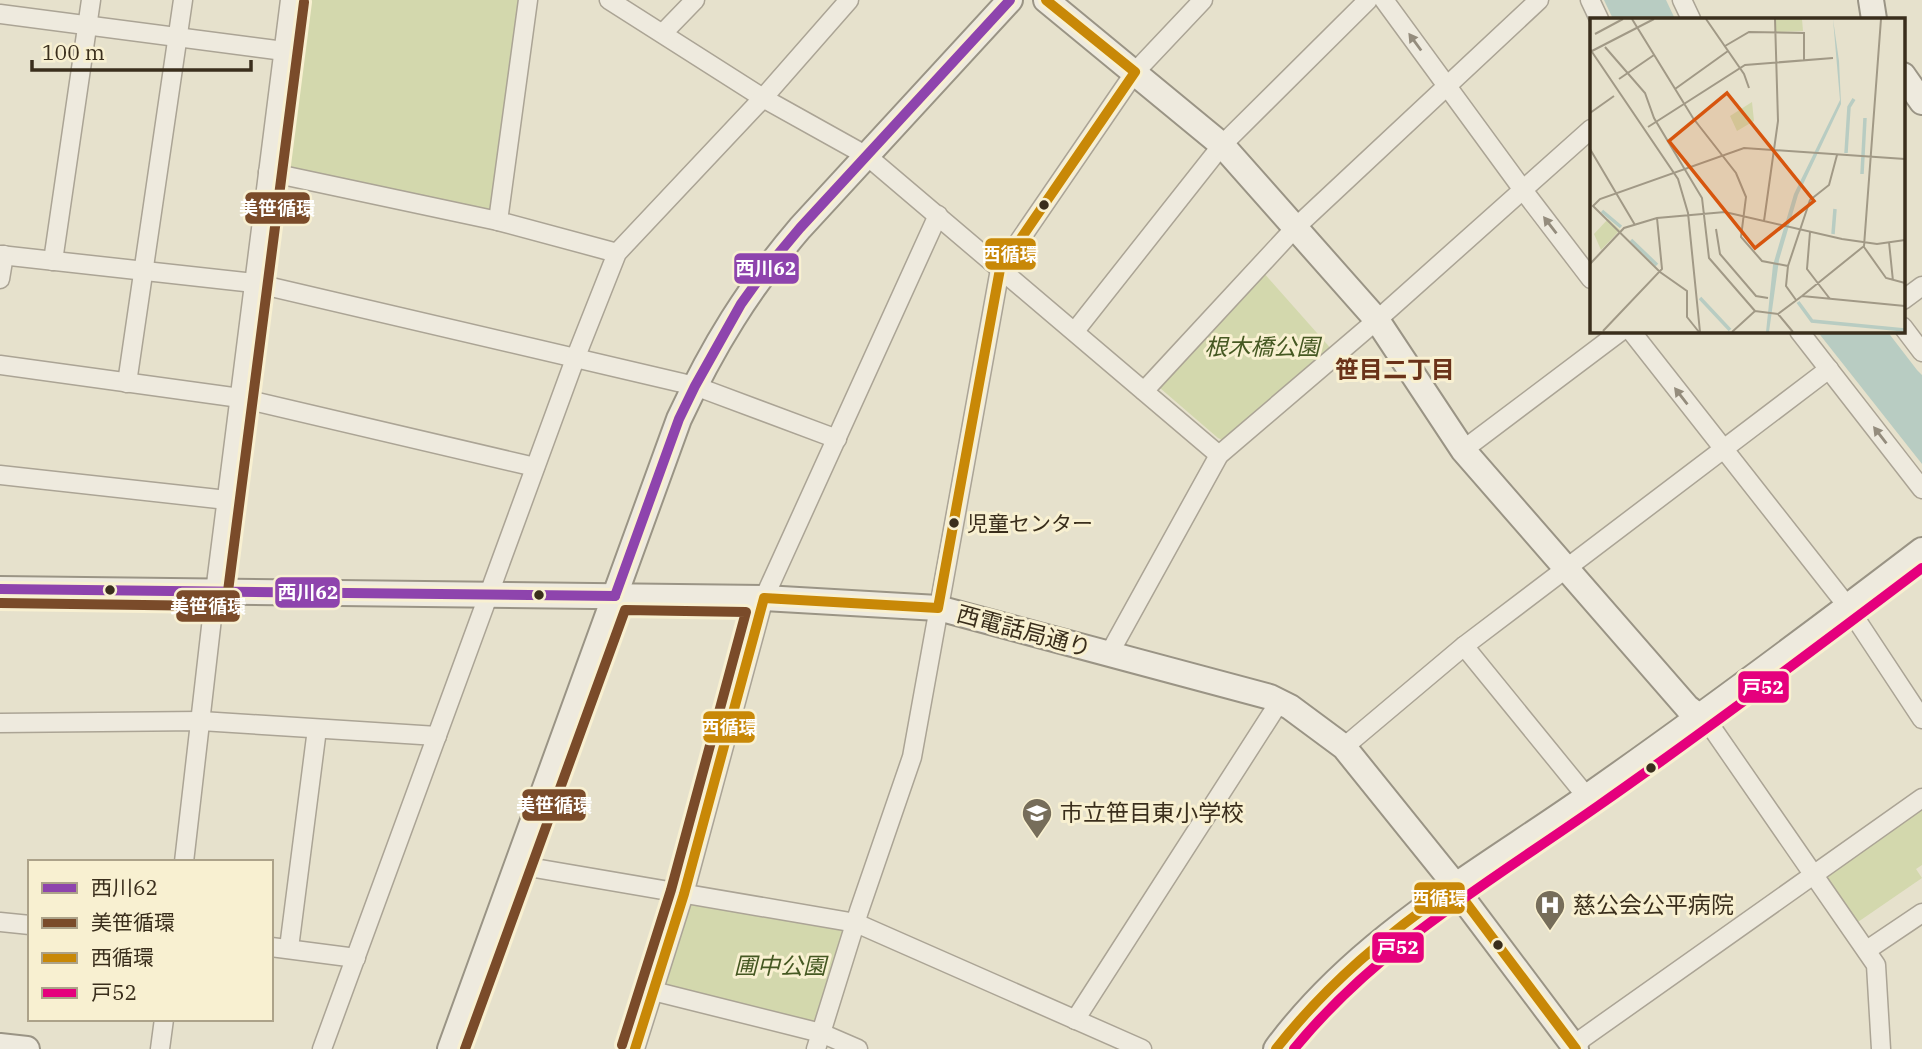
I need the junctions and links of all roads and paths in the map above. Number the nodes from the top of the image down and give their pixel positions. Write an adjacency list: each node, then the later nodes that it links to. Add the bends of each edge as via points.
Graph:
1 (91, 0): 19 (street)
2 (183, 0): 21 (street)
3 (290, 0): 22 (street)
4 (528, 0): 34 (street)
5 (609, 0): 20 (street)
6 (695, 0): 20 (street)
7 (849, 0): 26 (street)
8 (1010, 0): 30 (street)
9 (1046, 0): 23 (street)
10 (1203, 0): 23 (street)
11 (1368, 0): 29 (street)
12 (1384, 0): 25 (street, one-way to 12)
13 (1539, 0): 25 (street)
14 (1590, 0): 17 (street)
15 (1682, 0): 18 (street)
16 (0, 14): 19 (street)
17 (1599, 18)
18 (1690, 18)
19 (88, 24): 21 (street); 38 (street)
20 (663, 33): 26 (street)
21 (178, 36): 22 (street); 40 (street)
22 (284, 51): 31 (street)
23 (1135, 72): 29 (street); 39 (street)
24 (1904, 76): 27 (street)
25 (1446, 85): 32 (street); 35 (street)
26 (763, 97): 30 (street); 36 (street)
27 (1922, 102)
28 (1590, 130): 32 (street)
29 (1222, 145): 35 (street); 48 (street)
30 (867, 156): 33 (street); 57 (street, via 769,265 741,304)
31 (268, 172): 34 (street); 43 (street)
32 (1523, 190): 41 (street, one-way to 32); 46 (street)
33 (938, 215): 39 (street); 60 (street)
34 (498, 221): 36 (street)
35 (1294, 228): 46 (street); 58 (street)
36 (617, 254): 53 (street)
37 (2, 255): 38 (street); 42 (street)
38 (53, 261): 40 (street)
39 (1000, 269): 48 (street); 76 (street)
40 (143, 271): 43 (street); 56 (street)
41 (1590, 278)
42 (0, 279)
43 (254, 283): 53 (street); 59 (street)
44 (1922, 286): 45 (street)
45 (1904, 299)
46 (1377, 320): 61 (street); 63 (street)
47 (1904, 328): 52 (street)
48 (1075, 331): 58 (street)
49 (1619, 332): 61 (street)
50 (1632, 332): 62 (street, one-way to 50)
51 (1800, 332): 55 (street)
52 (1922, 352)
53 (575, 359): 57 (street); 64 (street)
54 (0, 365): 56 (street)
55 (1829, 369): 62 (street); 66 (street, one-way to 55)
56 (127, 383): 59 (street)
57 (695, 386): 60 (street); 73 (street)
58 (1144, 391): 63 (street)
59 (240, 398): 64 (street); 67 (street)
60 (837, 439): 74 (street)
61 (1463, 450): 69 (street)
62 (1723, 450): 69 (street); 75 (street)
63 (1219, 455): 78 (street)
64 (535, 467): 72 (street)
65 (0, 475): 67 (street)
66 (1922, 489)
67 (227, 500): 71 (street)
68 (1922, 550): 75 (street)
69 (1566, 569): 77 (street); 80 (street)
70 (0, 590): 71 (street, 西電話局通り)
71 (215, 592): 72 (street, 西電話局通り); 82 (street)
72 (488, 596): 73 (street, 西電話局通り); 85 (street)
73 (615, 596): 74 (street, 西電話局通り); 90 (street)
74 (764, 598): 76 (street, 西電話局通り); 93 (street)
75 (1848, 607): 80 (street); 81 (street)
76 (938, 608): 78 (street, 西電話局通り); 96 (street, via 912,757)
77 (1464, 646): 86 (street); 87 (street)
78 (1109, 654): 79 (street, 西電話局通り)
79 (1280, 701): 86 (street, 西電話局通り); 102 (street)
80 (1699, 716): 87 (street); 91 (street, via 1710,725)
81 (1922, 719)
82 (201, 722): 83 (street); 84 (street); 89 (street)
83 (0, 723)
84 (317, 729): 85 (street); 98 (street)
85 (437, 736): 100 (street)
86 (1344, 747): 92 (street, 西電話局通り)
87 (1587, 797): 92 (street)
88 (1922, 798): 91 (street)
89 (184, 860)
90 (517, 865): 93 (street); 110 (street)
91 (1814, 875): 99 (street); 106 (street)
92 (1456, 886): 106 (street, 西電話局通り); 114 (street, via 1357,960)
93 (684, 894): 96 (street); 101 (street)
94 (1922, 913): 99 (street)
95 (0, 922): 97 (street)
96 (856, 923): 102 (street); 104 (street)
97 (28, 925)
98 (280, 947): 100 (street)
99 (1867, 950): 115 (street, via 1876,965)
100 (356, 958): 109 (street)
101 (653, 991): 104 (street); 111 (street)
102 (1075, 1020): 113 (street)
103 (164, 1021): 108 (street)
104 (819, 1041): 112 (street)
105 (0, 1046): 107 (street)
106 (1574, 1048)
107 (27, 1049)
108 (160, 1049)
109 (322, 1049)
110 (450, 1049)
111 (635, 1049)
112 (858, 1049)
113 (1142, 1049)
114 (1276, 1049)
115 (1881, 1049)

